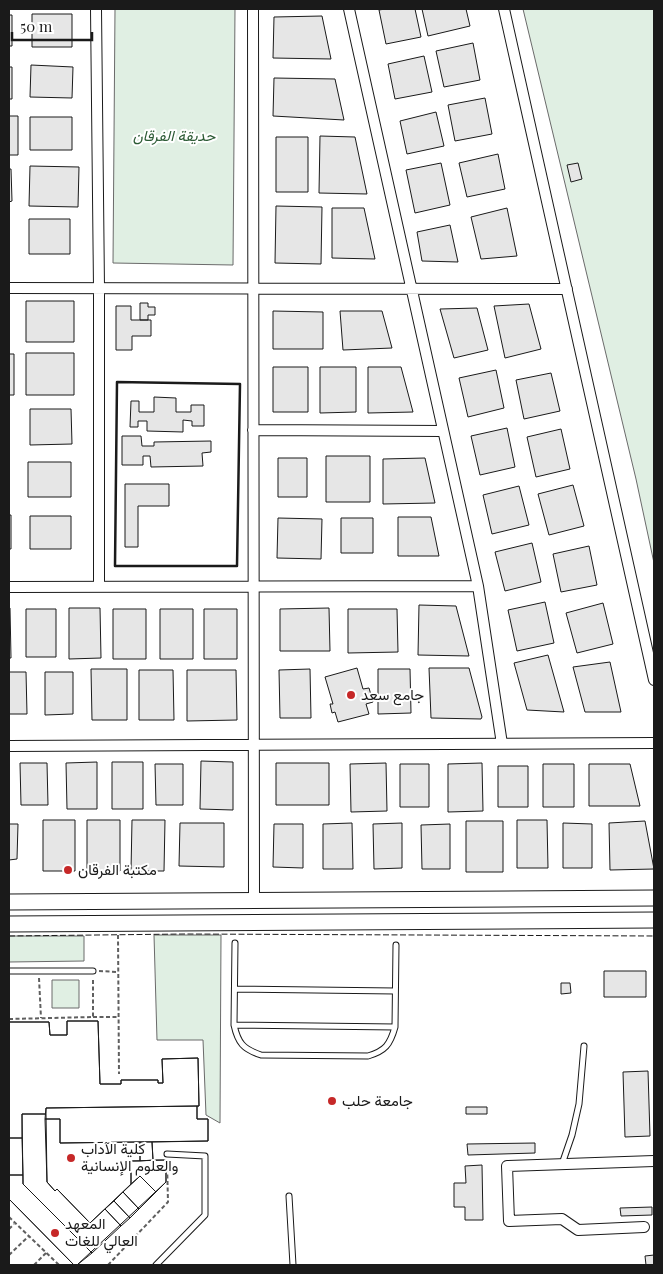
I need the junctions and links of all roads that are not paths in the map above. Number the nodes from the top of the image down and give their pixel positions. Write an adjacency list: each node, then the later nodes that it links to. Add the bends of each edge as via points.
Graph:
1 (96, 9): 6 (street)
2 (254, 9): 7 (street)
3 (349, 9): 8 (street)
4 (504, 9): 9 (street)
5 (9, 288): 6 (street)
6 (99, 288): 7 (street); 12 (street)
7 (254, 288): 8 (street); 10 (street)
8 (410, 288): 9 (street); 11 (street)
9 (567, 289): 16 (street)
10 (254, 430): 11 (street); 13 (street)
11 (443, 431): 14 (street)
12 (99, 586): 13 (street); 15 (street)
13 (254, 586): 14 (street); 19 (street)
14 (478, 586): 18 (street)
15 (9, 587)
16 (654, 680)
17 (654, 743): 18 (street)
18 (502, 744): 19 (street)
19 (254, 745): 20 (street); 22 (street)
20 (9, 746)
21 (654, 898): 22 (main road)
22 (254, 901): 23 (main road)
23 (9, 902)
24 (654, 920): 25 (main road)
25 (9, 924)
26 (235, 943): 30 (lane)
27 (396, 944): 31 (lane)
28 (9, 971): 29 (lane)
29 (93, 971)
30 (235, 989): 31 (lane); 32 (lane)
31 (395, 991): 33 (lane)
32 (234, 1025): 33 (lane); 33 (lane, via 246,1050 260,1055 368,1056 382,1052)
33 (395, 1027)
34 (584, 1046): 37 (lane, via 578,1104)
35 (167, 1154): 40 (lane, via 205,1156 206,1216)
36 (654, 1161): 37 (street)
37 (562, 1164): 39 (street, via 507,1166 508,1221 562,1219 578,1230)
38 (289, 1196): 41 (lane)
39 (644, 1227)
40 (156, 1265)
41 (293, 1265)

